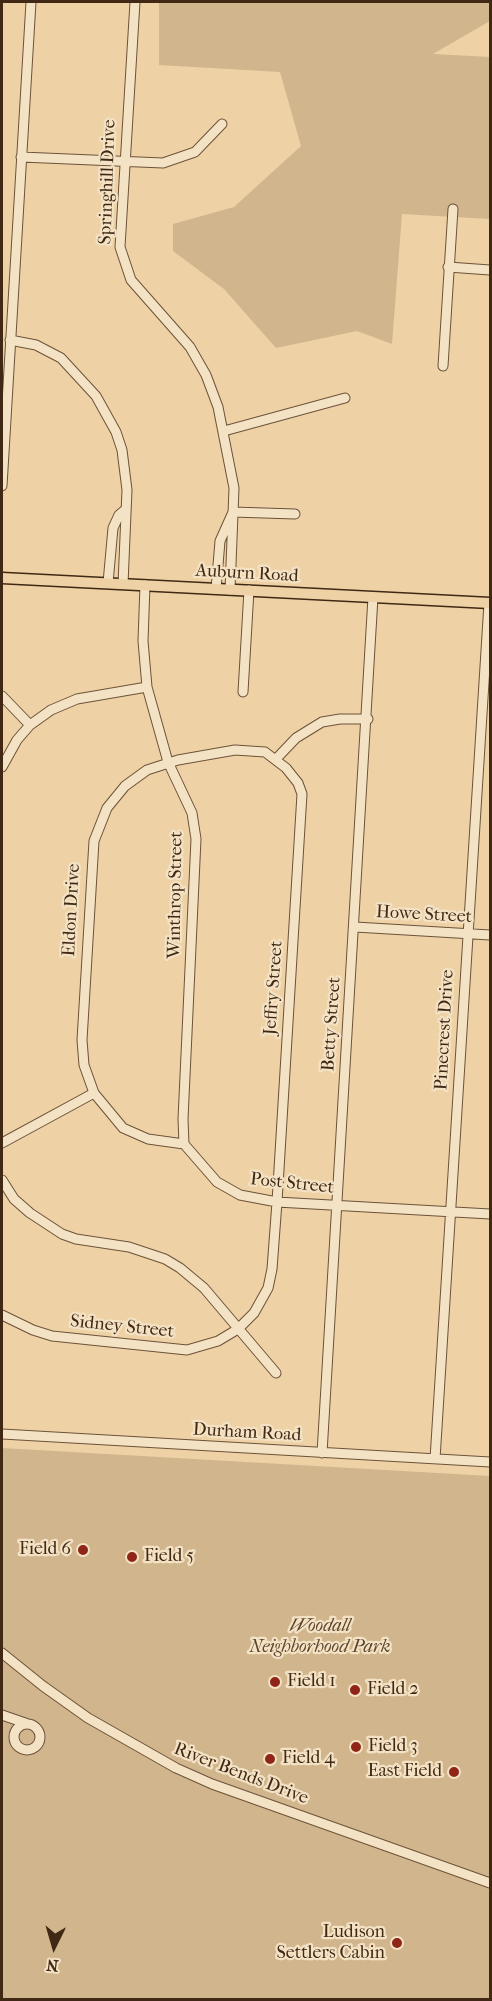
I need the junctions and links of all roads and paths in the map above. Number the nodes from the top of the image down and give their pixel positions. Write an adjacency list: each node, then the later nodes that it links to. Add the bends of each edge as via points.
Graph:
1 (31, 2): 4 (street)
2 (135, 2): 5 (street, Springhill Drive)
3 (222, 124): 5 (street, via 195,152 176,161)
4 (21, 157): 5 (street); 9 (street)
5 (124, 163): 12 (street, Springhill Drive, via 120,239 126,271 190,347 212,389)
6 (453, 209): 7 (street)
7 (448, 267): 8 (street); 10 (street)
8 (490, 270)
9 (10, 340): 13 (street); 14 (street, via 49,350 96,396 122,450)
10 (443, 366)
11 (345, 398): 12 (street)
12 (224, 431): 15 (street, Springhill Drive, via 232,466)
13 (2, 486)
14 (125, 510): 18 (street, via 113,528); 19 (street)
15 (233, 512): 16 (street); 21 (street, Springhill Drive, via 220,541); 22 (street, Springhill Drive)
16 (295, 514)
17 (2, 578): 18 (main road, Auburn Road)
18 (108, 583): 19 (main road, Auburn Road)
19 (123, 584): 20 (main road, Auburn Road)
20 (145, 585): 21 (main road, Auburn Road); 26 (street, Winthrop Street, via 143,641)
21 (216, 589): 22 (main road, Auburn Road)
22 (231, 590): 23 (main road, Auburn Road)
23 (249, 590): 24 (main road, Auburn Road); 27 (street)
24 (373, 597): 25 (main road, Auburn Road); 29 (street, Betty Street)
25 (490, 603): 35 (street, Pinecrest Drive)
26 (147, 687): 30 (street, via 77,699); 32 (street, Winthrop Street)
27 (243, 692)
28 (2, 696): 30 (street)
29 (368, 719): 31 (street, via 322,722 296,738); 34 (street, Betty Street)
30 (30, 725): 33 (street)
31 (276, 759): 32 (street, via 242,750); 41 (street, Jeffry Street, via 298,783 302,807)
32 (168, 762): 37 (street, Eldon Drive, via 147,770 125,786 104,813 94,841 82,1040 84,1065); 39 (street, Winthrop Street, via 189,804 196,839)
33 (2, 767)
34 (355, 927): 35 (street, Howe Street); 42 (street, Betty Street)
35 (467, 934): 36 (street, Howe Street); 43 (street, Pinecrest Drive)
36 (490, 935)
37 (94, 1093): 38 (street); 39 (street, via 113,1119 135,1134)
38 (2, 1143)
39 (184, 1144): 41 (street, Post Street, via 205,1170 230,1191)
40 (2, 1180): 46 (street, via 14,1199 62,1234 129,1247 180,1268 204,1288)
41 (277, 1202): 42 (street, Post Street); 46 (street, Jeffry Street, via 268,1288 254,1314)
42 (337, 1205): 43 (street, Post Street); 49 (street, Betty Street)
43 (451, 1212): 44 (street, Post Street); 50 (street, Pinecrest Drive)
44 (490, 1214)
45 (2, 1315): 46 (street, Sidney Street, via 52,1336 174,1350 202,1347)
46 (238, 1329): 47 (street)
47 (276, 1373)
48 (2, 1434): 49 (street, Durham Road)
49 (322, 1453): 50 (street, Durham Road)
50 (435, 1459): 51 (street, Durham Road)
51 (490, 1462)
52 (2, 1653): 55 (street, River Bends Drive, via 88,1718 176,1768)
53 (2, 1715): 54 (street)
54 (17, 1725): 54 (street, via 28,1724 41,1734 40,1743 33,1750 24,1751 17,1746)
55 (490, 1883)

